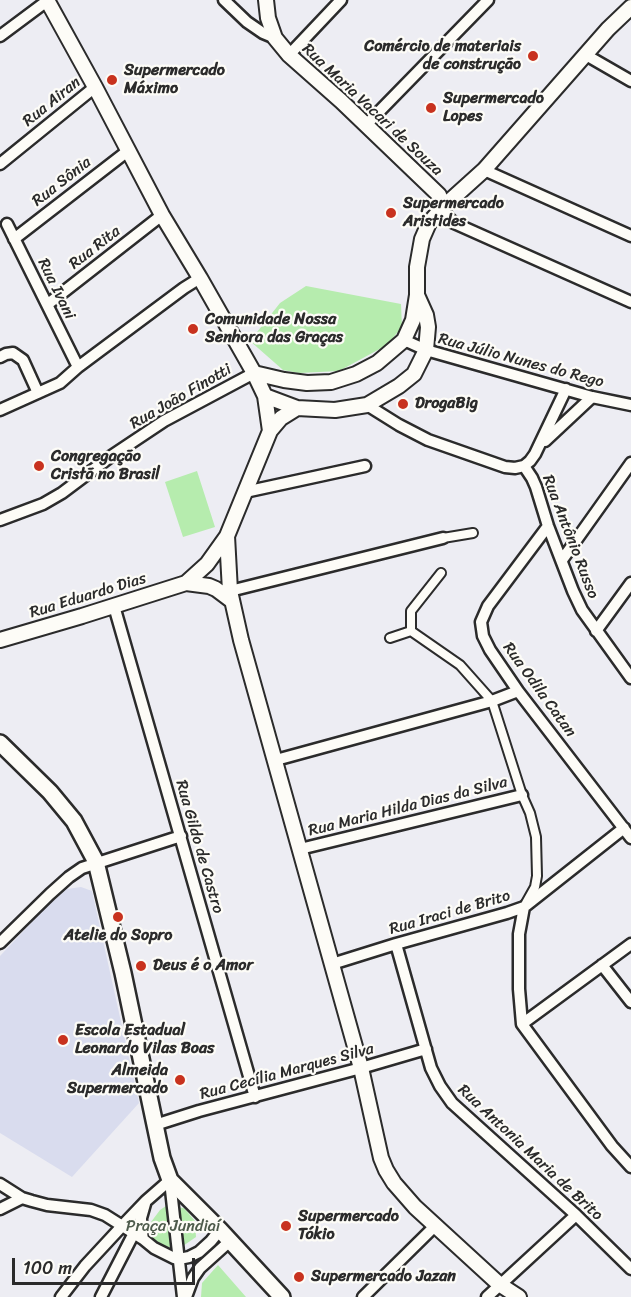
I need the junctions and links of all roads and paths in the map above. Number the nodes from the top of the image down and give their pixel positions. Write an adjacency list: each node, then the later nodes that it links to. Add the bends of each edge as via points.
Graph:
1 (47, 0): 7 (street); 12 (street)
2 (224, 0): 8 (street, via 247,22)
3 (266, 0): 8 (street)
4 (341, 0): 9 (street)
5 (488, 0): 13 (street)
6 (631, 7): 10 (street)
7 (0, 36)
8 (275, 38): 9 (street, Rua Maria Vacari de Souza)
9 (290, 55): 13 (street, Rua Maria Vacari de Souza)
10 (586, 55): 11 (street); 16 (street)
11 (631, 81)
12 (95, 87): 14 (street); 15 (street, Rua Airan)
13 (366, 125): 17 (street, Rua Maria Vacari de Souza, via 439,195)
14 (129, 150): 18 (street); 21 (street, Rua Sônia)
15 (0, 164)
16 (484, 170): 17 (street); 20 (street)
17 (443, 207): 23 (street, via 422,239); 24 (street, via 454,223)
18 (162, 215): 22 (street); 25 (street, Rua Rita)
19 (7, 224): 21 (street, Rua Ivani)
20 (631, 236)
21 (14, 239): 25 (street, Rua Ivani)
22 (200, 278): 29 (street); 30 (street)
23 (417, 295): 26 (street, via 413,320); 27 (street, via 426,315)
24 (631, 302)
25 (48, 304): 29 (street, Rua Ivani)
26 (404, 340): 27 (street, Rua Júlio Nunes do Rego); 30 (street, via 377,363 331,382 307,383)
27 (426, 350): 31 (street, Rua Júlio Nunes do Rego); 35 (street, via 414,374)
28 (0, 357): 32 (street, via 13,353 23,360)
29 (78, 368): 32 (street, via 60,383)
30 (254, 373): 33 (street); 45 (street, Rua João Finotti, via 156,426 43,504)
31 (566, 389): 34 (street, Rua Júlio Nunes do Rego); 40 (street)
32 (38, 393): 38 (street)
33 (265, 396): 37 (street); 39 (street)
34 (592, 397): 36 (street, Rua Júlio Nunes do Rego); 40 (street)
35 (367, 405): 37 (street, via 335,410); 43 (street, via 428,440 458,452 505,467)
36 (631, 405)
37 (297, 408): 39 (street)
38 (0, 410)
39 (270, 431): 44 (street)
40 (540, 445): 43 (street)
41 (631, 463): 50 (street)
42 (365, 466): 44 (street)
43 (524, 466): 46 (street, Rua Antônio Russo, via 532,477)
44 (245, 492): 48 (street)
45 (0, 520)
46 (549, 525): 50 (street, Rua Antônio Russo); 61 (street, Rua Odila Catan, via 488,606 481,622 490,650)
47 (472, 533): 49 (street)
48 (227, 536): 52 (street, Rua Eduardo Dias, via 207,564); 54 (street)
49 (443, 538): 54 (street)
50 (562, 560): 57 (street, Rua Antônio Russo, via 582,610)
51 (441, 573): 56 (street, via 411,610)
52 (186, 583): 54 (street, Rua Eduardo Dias, via 209,585); 55 (street, Rua Eduardo Dias)
53 (631, 583): 57 (street)
54 (231, 596): 64 (street)
55 (114, 606): 59 (street, Rua Eduardo Dias); 67 (street, Rua Gildo de Castro)
56 (411, 631): 58 (street); 62 (street, via 460,665)
57 (596, 631): 60 (street, Rua Antônio Russo)
58 (390, 638)
59 (0, 640)
60 (631, 678)
61 (518, 691): 62 (street); 66 (street, Rua Odila Catan)
62 (492, 701): 64 (street); 65 (street)
63 (0, 743): 70 (main road, via 74,821)
64 (276, 760): 69 (street)
65 (522, 795): 69 (street, Rua Maria Hilda Dias da Silva); 71 (street, via 537,837 535,887)
66 (624, 828): 68 (street, Rua Odila Catan); 71 (street, Rua Iraci de Brito)
67 (181, 836): 70 (street); 81 (street, Rua Gildo de Castro)
68 (631, 838)
69 (300, 849): 75 (street)
70 (96, 862): 72 (street, via 69,877); 82 (main road)
71 (524, 907): 73 (street, Rua Iraci de Brito); 78 (street, via 519,934)
72 (0, 943)
73 (396, 944): 75 (street, Rua Iraci de Brito); 79 (street, Rua Antonia Maria de Brito)
74 (631, 944): 76 (street)
75 (332, 964): 80 (street)
76 (602, 965): 77 (street); 78 (street)
77 (631, 1002)
78 (522, 1024): 83 (street)
79 (426, 1049): 80 (street, Rua Cecília Marques Silva); 89 (street, Rua Antonia Maria de Brito, via 431,1068 452,1103)
80 (361, 1068): 81 (street, Rua Cecília Marques Silva); 91 (street, via 386,1170 415,1207)
81 (255, 1097): 82 (street, Rua Cecília Marques Silva)
82 (155, 1125): 84 (main road)
83 (631, 1167)
84 (170, 1180): 87 (street); 93 (main road); 95 (street)
85 (0, 1184): 86 (street)
86 (22, 1198): 88 (street); 90 (street, via 90,1210)
87 (146, 1201): 90 (street); 92 (street)
88 (0, 1209)
89 (576, 1215): 97 (street, Rua Antonia Maria de Brito); 98 (street)
90 (123, 1225): 92 (street); 94 (street)
91 (436, 1225): 98 (street); 103 (street)
92 (139, 1236): 95 (street); 96 (street)
93 (225, 1236): 95 (street); 101 (street, via 193,1278); 102 (main road)
94 (101, 1249): 96 (street); 99 (street)
95 (179, 1259): 101 (street)
96 (118, 1263): 100 (street)
97 (631, 1269)
98 (499, 1284): 104 (street); 105 (street)
99 (61, 1297)
100 (101, 1297)
101 (185, 1297)
102 (282, 1297)
103 (363, 1297)
104 (487, 1297)
105 (519, 1297)

